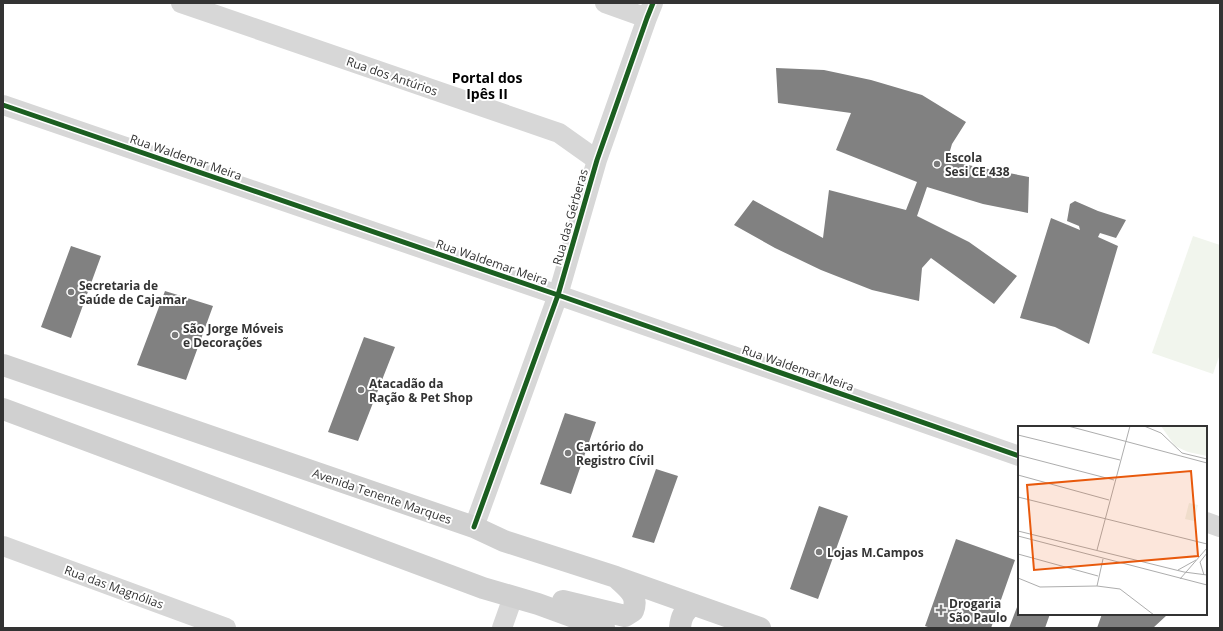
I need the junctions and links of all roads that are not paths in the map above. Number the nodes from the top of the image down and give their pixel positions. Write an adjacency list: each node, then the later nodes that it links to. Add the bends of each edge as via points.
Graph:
1 (181, 3): 5 (street, Rua dos Antúrios, via 559,133)
2 (605, 3): 3 (street)
3 (650, 10): 5 (street, Rua das Gérberas)
4 (3, 105): 6 (street, Rua Waldemar Meira)
5 (598, 160): 6 (street, Rua das Gérberas)
6 (558, 295): 9 (street, Rua Waldemar Meira); 11 (street, Rua das Gérberas)
7 (3, 365): 11 (main road, Avenida Tenente Marques)
8 (3, 409): 15 (main road, via 482,588)
9 (1018, 456)
10 (1207, 522): 12 (street)
11 (474, 527): 14 (main road, Avenida Tenente Marques, via 504,541)
12 (1220, 527)
13 (3, 546): 18 (street, Rua das Magnólias)
14 (616, 577): 16 (main road, via 634,594 636,605 633,611 625,616 566,600); 17 (main road, Avenida Tenente Marques)
15 (513, 597): 16 (main road); 19 (street)
16 (538, 604): 20 (main road)
17 (694, 606): 21 (main road, via 683,614); 22 (main road, Avenida Tenente Marques)
18 (226, 628)
19 (502, 628)
20 (604, 628)
21 (680, 628)
22 (760, 628)

